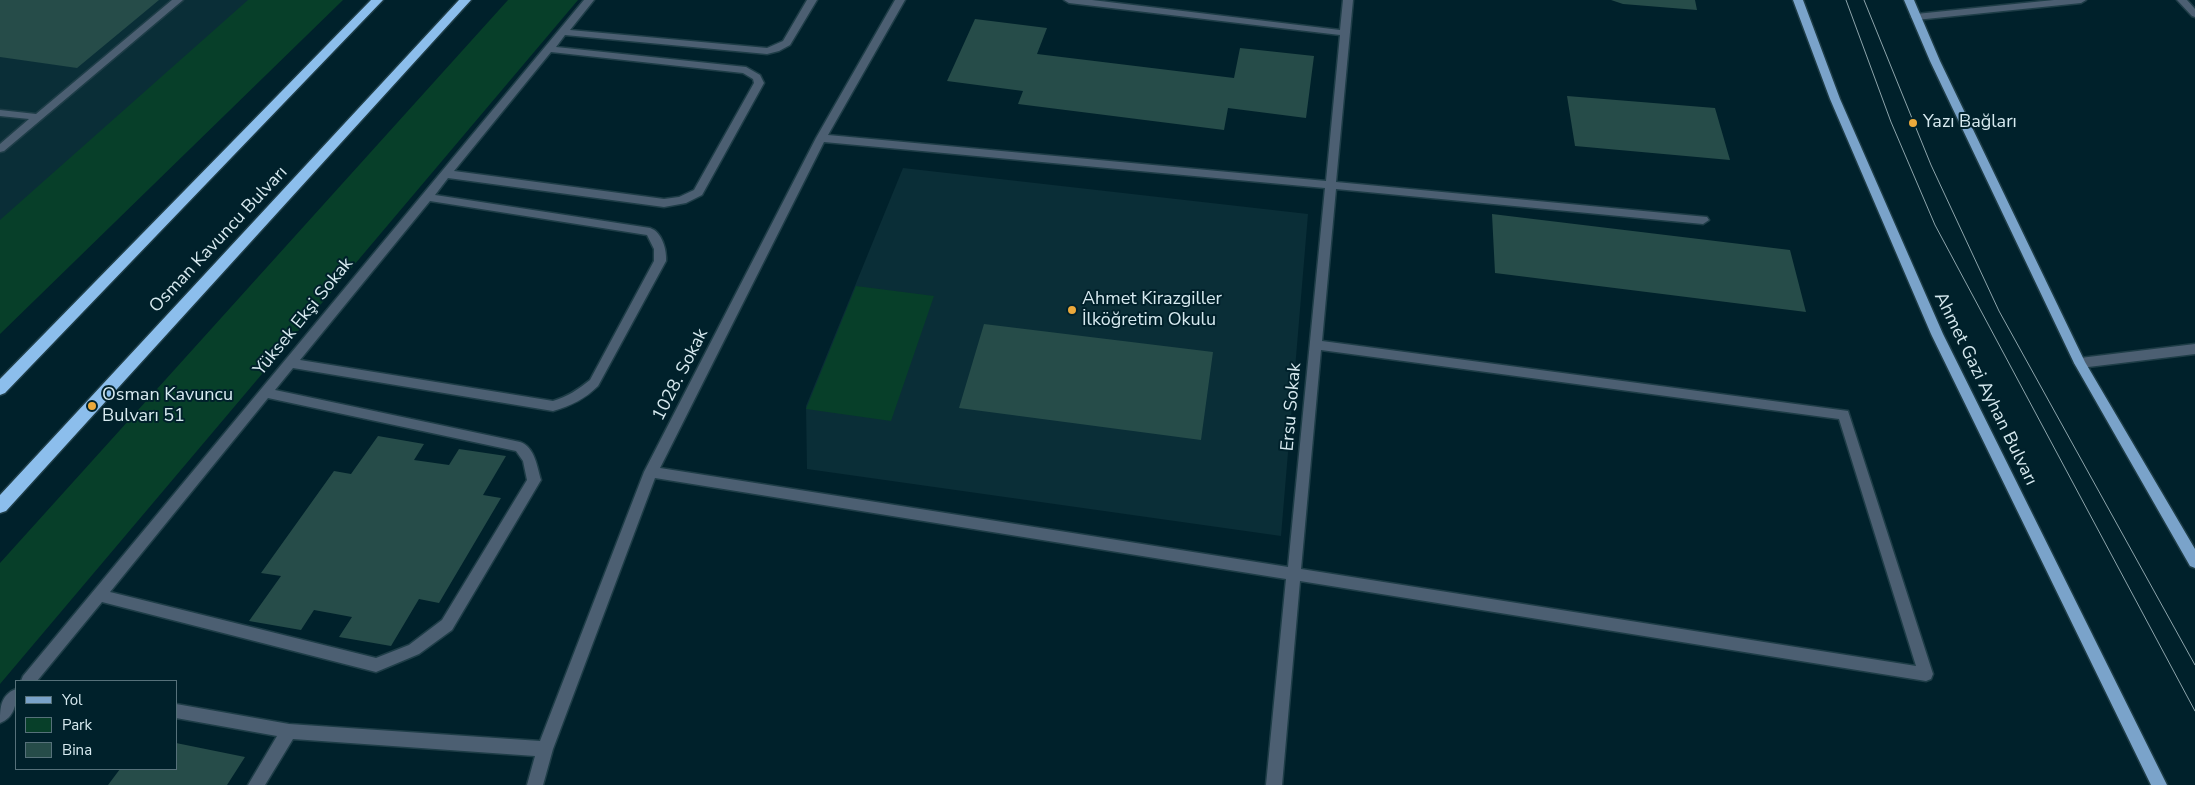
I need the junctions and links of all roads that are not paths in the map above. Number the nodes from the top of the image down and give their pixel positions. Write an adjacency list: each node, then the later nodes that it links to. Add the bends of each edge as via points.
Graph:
1 (178, 0): 19 (street)
2 (377, 0): 30 (highway)
3 (465, 0): 33 (highway, Osman Kavuncu Bulvarı)
4 (590, 0): 15 (street, Yüksek Ekşi Sokak)
5 (812, 0): 15 (street, via 787,43 767,51)
6 (900, 0): 20 (street, 1028. Sokak)
7 (1069, 0): 16 (street)
8 (1348, 0): 16 (street, Ersu Sokak)
9 (1798, 0): 46 (main road, Ahmet Gazi Ayhan Bulvarı, via 1835,99 1937,334)
10 (1909, 0): 14 (main road)
11 (2081, 0): 14 (street)
12 (2182, 0): 13 (street)
13 (2195, 14)
14 (1916, 17): 29 (main road)
15 (563, 32): 17 (street, Yüksek Ekşi Sokak)
16 (1344, 33): 23 (street, Ersu Sokak)
17 (549, 49): 22 (street, Yüksek Ekşi Sokak); 22 (street, via 746,70 759,82 698,192 682,200 664,202)
18 (0, 113): 19 (street)
19 (37, 117): 21 (street)
20 (821, 138): 23 (street); 32 (street, 1028. Sokak)
21 (0, 148)
22 (446, 174): 24 (street, Yüksek Ekşi Sokak)
23 (1330, 184): 25 (street); 26 (street, Ersu Sokak)
24 (427, 197): 28 (street, Yüksek Ekşi Sokak); 28 (street, via 650,232 661,253 660,261 594,383 576,398 554,406)
25 (1703, 220)
26 (1315, 345): 35 (street, Ersu Sokak); 35 (street, via 1844,415 1926,674)
27 (2195, 348): 29 (street)
28 (290, 363): 31 (street, Yüksek Ekşi Sokak)
29 (2080, 363): 34 (main road)
30 (0, 389)
31 (266, 393): 36 (street, Yüksek Ekşi Sokak); 36 (street, via 520,447 529,459 534,480 447,625 410,653 376,665)
32 (651, 472): 35 (street); 42 (street, 1028. Sokak)
33 (0, 506)
34 (2195, 562)
35 (1294, 574): 45 (street, Ersu Sokak)
36 (99, 595): 37 (street, Yüksek Ekşi Sokak)
37 (29, 680)
38 (15, 697): 40 (street)
39 (178, 712): 41 (street)
40 (0, 716)
41 (289, 731): 42 (street); 43 (street)
42 (545, 750): 44 (street, 1028. Sokak)
43 (256, 785)
44 (535, 785)
45 (1274, 785)
46 (2159, 785)

